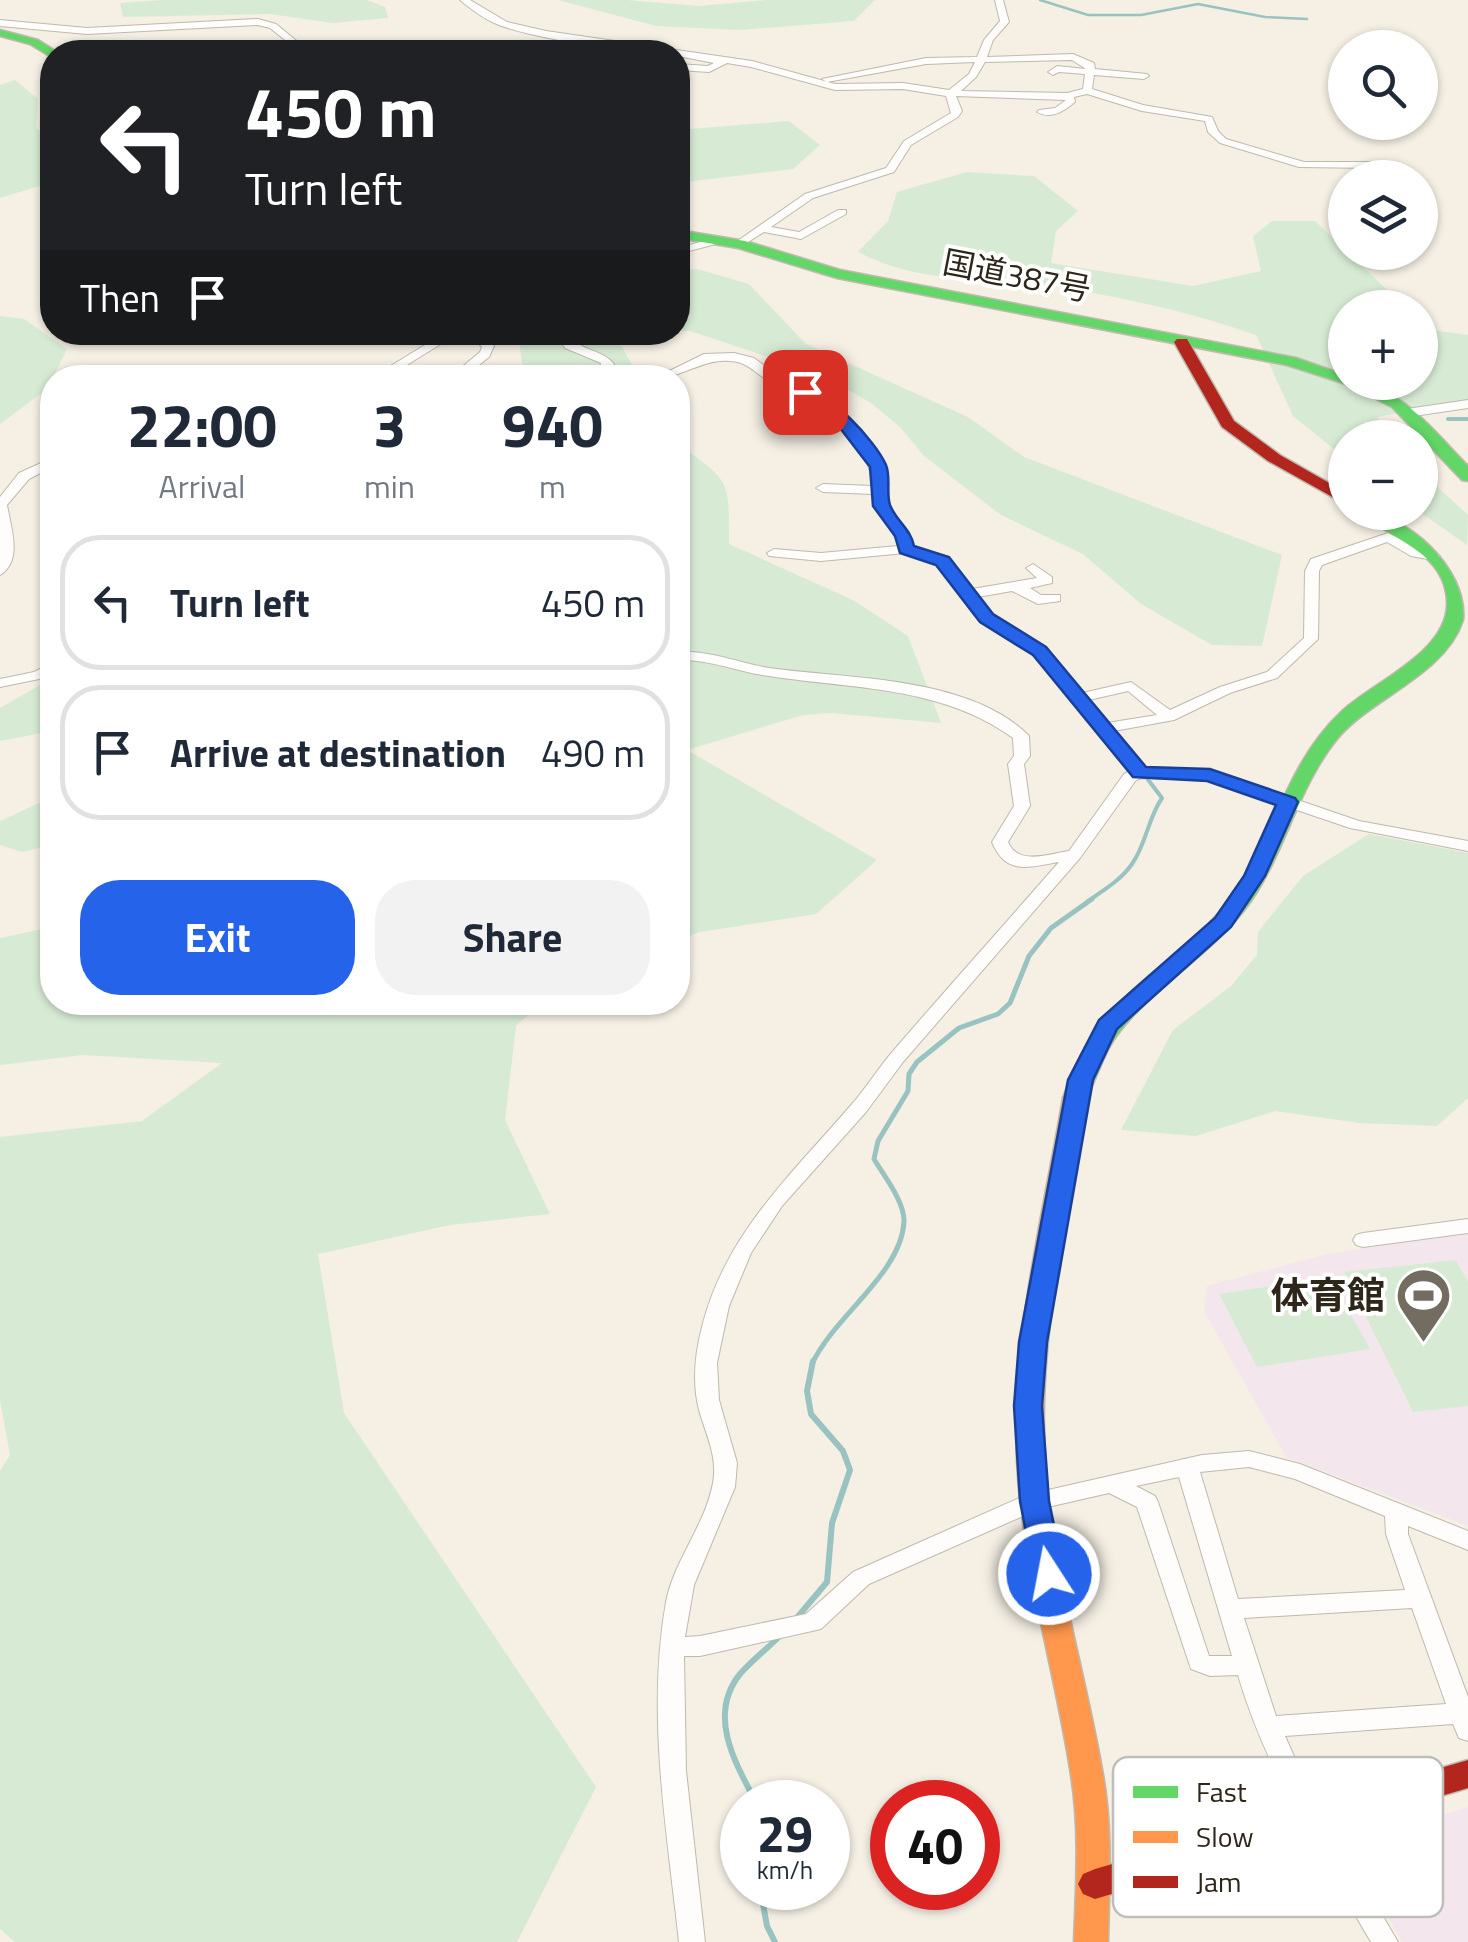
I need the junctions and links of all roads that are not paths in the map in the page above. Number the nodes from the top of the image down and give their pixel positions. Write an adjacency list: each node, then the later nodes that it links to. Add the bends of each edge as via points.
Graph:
1 (464, 0): 6 (street, via 505,24)
2 (999, 0): 10 (street, via 1006,18 992,31)
3 (0, 22): 5 (street, via 87,30 258,22)
4 (0, 33): 7 (main road)
5 (290, 40)
6 (579, 40)
7 (40, 45)
8 (690, 55): 17 (street)
9 (690, 56): 11 (street, via 722,64)
10 (982, 59): 12 (street, via 1078,58); 15 (street); 17 (street, via 926,61)
11 (690, 68)
12 (1090, 70): 13 (street); 14 (street); 18 (street)
13 (1053, 72)
14 (1144, 76)
15 (974, 78): 16 (street); 20 (street)
16 (993, 80)
17 (810, 82): 20 (street)
18 (1087, 89): 19 (street); 22 (street); 25 (street, via 1142,108 1209,119 1224,140 1304,165)
19 (1116, 90)
20 (950, 94): 21 (street); 27 (street, via 954,115 907,143 890,170 809,196)
21 (976, 94): 22 (street); 23 (street)
22 (1067, 96): 24 (street, via 1072,100 1058,111)
23 (990, 104)
24 (1042, 112)
25 (1328, 165)
26 (842, 212): 27 (street, via 801,236)
27 (764, 228): 29 (street)
28 (690, 236): 29 (main road, 国道387号)
29 (729, 242): 30 (street); 31 (main road, 国道387号, via 837,274)
30 (690, 248)
31 (1182, 342): 39 (main road, 国道387号); 46 (main road, via 1228,424)
32 (433, 345): 35 (street)
33 (487, 345): 36 (street)
34 (568, 345): 37 (street)
35 (398, 365)
36 (471, 365)
37 (608, 365)
38 (690, 366): 47 (street, via 734,356 835,411 878,466)
39 (1328, 374)
40 (1389, 400): 42 (main road, 国道387号)
41 (1468, 404): 42 (street)
42 (1407, 413): 44 (main road, 国道387号)
43 (40, 468): 53 (street, via 0,505 8,552)
44 (1468, 476)
45 (823, 488): 47 (street)
46 (1328, 489)
47 (882, 490): 49 (street, via 882,506 904,535)
48 (1395, 530): 51 (main road)
49 (906, 549): 50 (street); 55 (street, via 943,561)
50 (774, 554)
51 (1433, 556): 61 (street, via 1388,538 1316,562 1311,639 1272,675); 64 (main road, via 1455,586 1456,620 1432,652 1333,729)
52 (1033, 568): 54 (street, via 1046,580)
53 (0, 570)
54 (1022, 586): 55 (street); 56 (street, via 1038,600)
55 (968, 594): 60 (street, via 1002,631 1040,651)
56 (1055, 598)
57 (690, 657): 66 (street, via 910,690 1006,722 1021,736 1016,764 1022,806 1000,842 1004,854 1020,863)
58 (40, 675): 59 (street)
59 (0, 683)
60 (1080, 698): 61 (street, via 1131,686); 62 (street)
61 (1169, 717): 62 (street)
62 (1103, 728): 63 (street)
63 (1140, 772): 64 (street, via 1210,775); 66 (street, via 1130,776)
64 (1288, 802): 65 (street, via 1356,825); 71 (main road, via 1254,876 1223,923 1108,1025 1080,1080 1033,1342 1028,1406)
65 (1468, 846)
66 (1074, 856): 76 (street, via 897,1058 876,1091 764,1212 739,1256 705,1360 727,1476 678,1597)
67 (1468, 1226): 68 (street)
68 (1363, 1240)
69 (1187, 1466): 70 (street); 72 (street, via 1249,1459 1300,1472); 75 (street)
70 (1110, 1483): 71 (street); 77 (street, via 1147,1502 1199,1662)
71 (1034, 1501): 76 (street, via 861,1578 813,1622); 84 (main road, via 1085,1757)
72 (1396, 1513): 73 (street); 74 (street)
73 (1468, 1541)
74 (1420, 1598): 75 (street); 78 (street)
75 (1230, 1609): 77 (street)
76 (674, 1646): 86 (street, via 678,1796)
77 (1246, 1664): 79 (street)
78 (1465, 1722): 79 (street)
79 (1269, 1727): 80 (street)
80 (1283, 1757)
81 (1468, 1774): 82 (main road)
82 (1443, 1781)
83 (1113, 1878): 84 (main road)
84 (1094, 1884): 87 (main road)
85 (1370, 1917): 88 (street)
86 (692, 1942)
87 (1091, 1942)
88 (1385, 1942)

